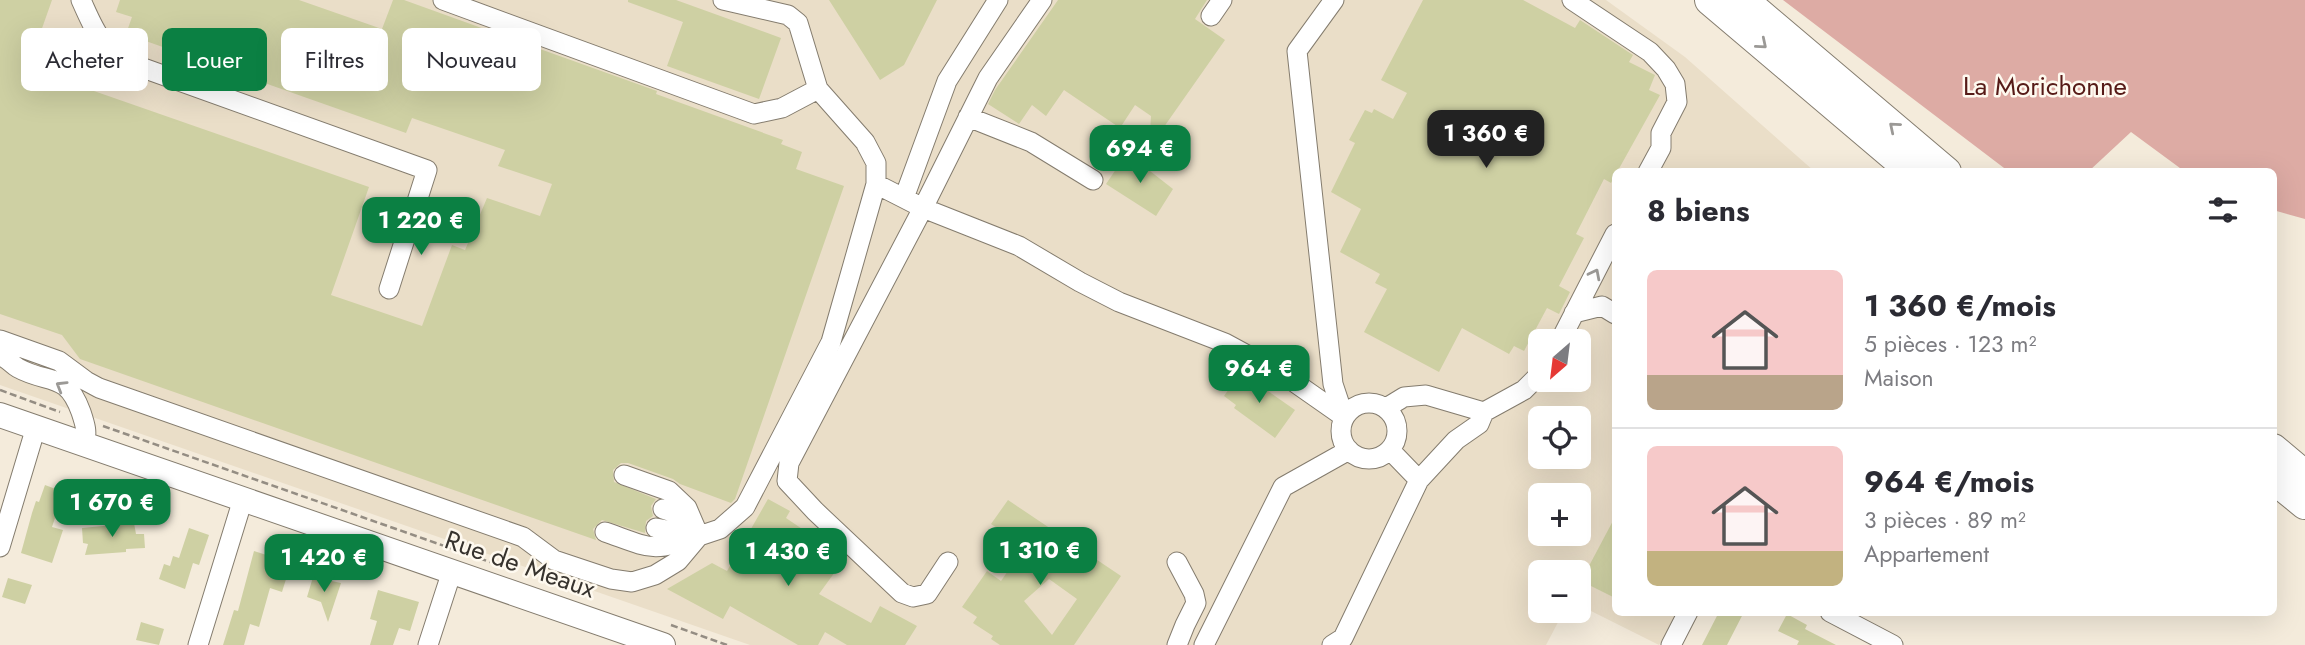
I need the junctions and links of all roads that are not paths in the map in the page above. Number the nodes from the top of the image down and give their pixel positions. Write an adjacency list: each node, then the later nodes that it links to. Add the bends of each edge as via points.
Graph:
1 (81, 0): 21 (street, via 99,38 132,64 427,170)
2 (443, 0): 11 (street, via 754,114 782,108)
3 (723, 0): 10 (street)
4 (998, 0): 18 (street, via 947,81)
5 (1042, 0): 12 (street, via 988,78)
6 (1334, 0): 33 (street, via 1297,51 1333,384)
7 (1572, 0): 13 (street, via 1650,52 1675,84 1677,102)
8 (1710, 0): 14 (highway, one-way to 14)
9 (1743, 0): 15 (highway, one-way to 9)
10 (775, 6): 11 (street, via 798,23)
11 (818, 89): 17 (street, via 865,142 876,163)
12 (968, 117): 16 (street, via 1031,142); 19 (street)
13 (1650, 168)
14 (1908, 168)
15 (1941, 168)
16 (1093, 180)
17 (876, 184): 18 (street); 47 (street, via 831,342 744,507 720,529)
18 (904, 198): 19 (street)
19 (923, 208): 33 (street, via 1019,246 1119,302 1225,343 1284,375); 49 (street, via 789,463 788,481 902,593 913,597 927,594)
20 (1612, 240): 23 (street, one-way to 20)
21 (388, 289)
22 (1612, 312): 23 (street, via 1602,306)
23 (1574, 313): 24 (street)
24 (1566, 329)
25 (0, 340): 47 (street, via 59,361 99,388 523,537 554,560 611,579 632,582 655,575 678,561)
26 (0, 356): 27 (street, via 7,358)
27 (9, 366): 28 (street); 35 (street, one-way to 27, via 68,387)
28 (0, 377)
29 (1528, 386): 31 (street)
30 (1386, 408): 31 (street, via 1404,397 1426,395); 33 (street, via 1358,404); 37 (street, via 1397,433)
31 (1484, 412): 41 (street, via 1479,424 1456,440)
32 (0, 415): 34 (main road, Rue de Meaux)
33 (1344, 417): 36 (street, via 1341,435)
34 (36, 428): 35 (main road, Rue de Meaux); 48 (street)
35 (89, 434): 43 (main road, Rue de Meaux)
36 (1349, 450): 37 (street, via 1365,459); 59 (street, via 1283,487)
37 (1390, 450): 41 (street)
38 (2277, 452): 40 (highway)
39 (624, 475): 47 (street, via 669,491 687,508)
40 (2305, 476)
41 (1419, 480): 60 (street, via 1343,638)
42 (2277, 481): 44 (highway)
43 (243, 499): 51 (main road, Rue de Meaux); 57 (street)
44 (2305, 505)
45 (659, 518): 47 (street, via 675,513)
46 (605, 532): 47 (street, via 650,548)
47 (699, 536)
48 (0, 547)
49 (948, 562)
50 (1177, 562): 55 (street, via 1196,603)
51 (452, 571): 56 (main road, Rue de Meaux); 58 (street)
52 (1178, 589): 55 (street, via 1186,606)
53 (1686, 616): 61 (street)
54 (1838, 616): 62 (street)
55 (1179, 633)
56 (661, 639)
57 (198, 645)
58 (428, 645)
59 (1204, 645)
60 (1332, 645)
61 (1671, 645)
62 (1893, 645)

